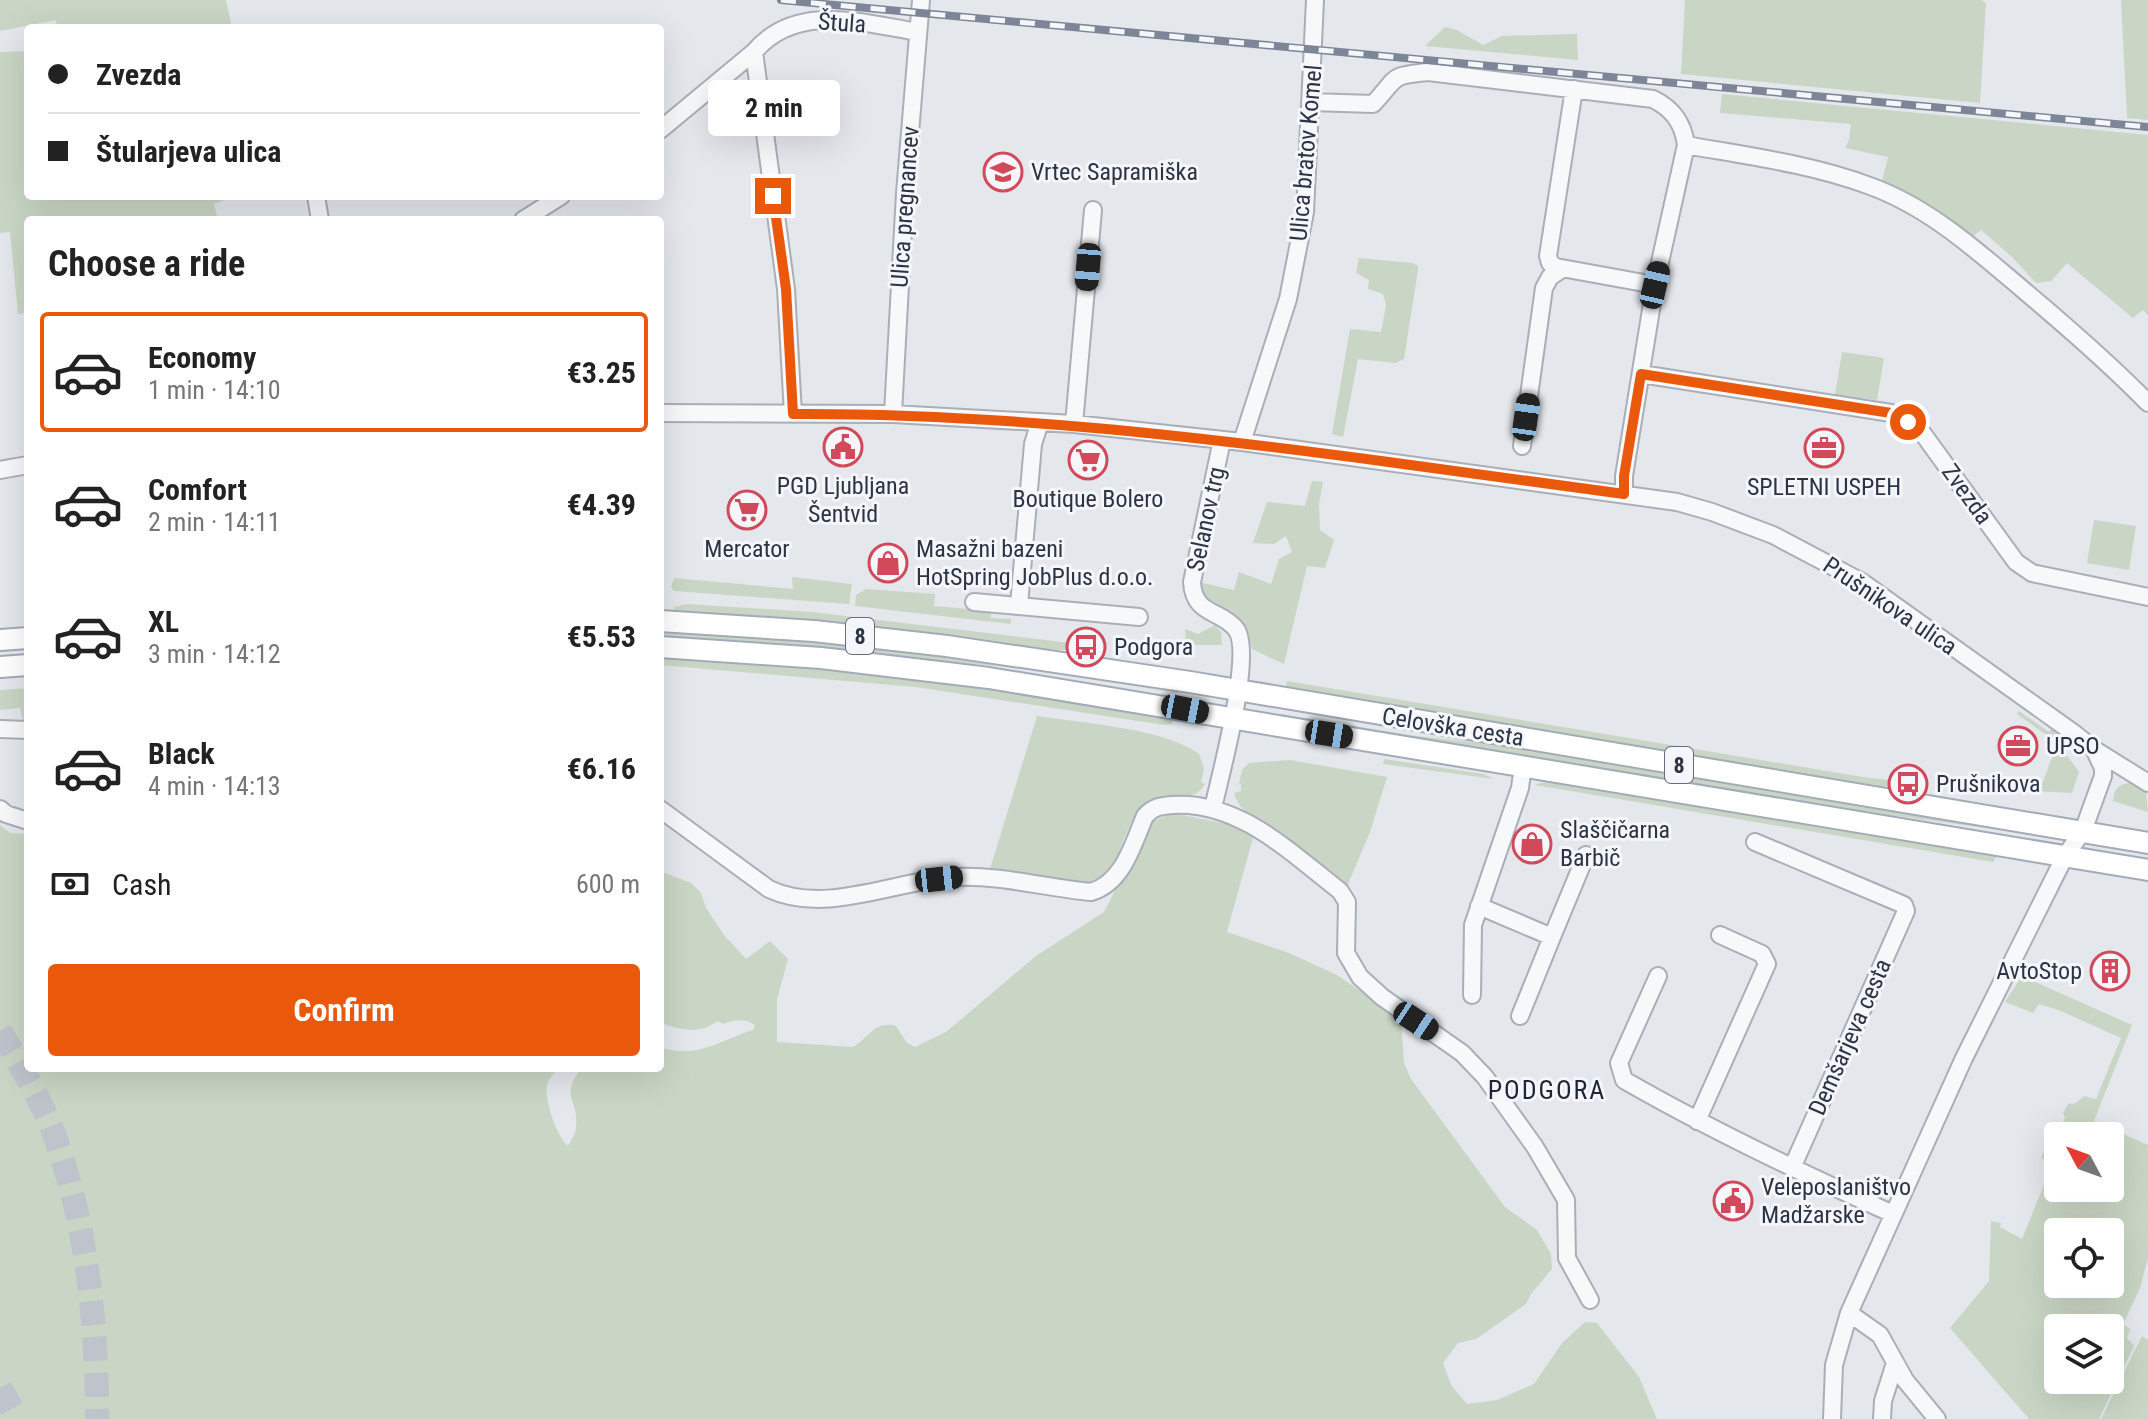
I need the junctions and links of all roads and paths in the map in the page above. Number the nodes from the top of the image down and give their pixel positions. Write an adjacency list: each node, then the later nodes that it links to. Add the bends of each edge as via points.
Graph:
1 (921, 0): 3 (street, Ulica pregnancev)
2 (1315, 0): 6 (street, Ulica bratov Komel)
3 (918, 32): 4 (street, Štula, via 816,19 777,30); 18 (street, Ulica pregnancev)
4 (754, 52): 7 (street, Štula); 17 (street, via 786,289)
5 (1574, 89): 6 (street, via 1428,72 1402,75 1373,104); 8 (street, via 1663,104 1683,127); 12 (street, via 1548,256)
6 (1311, 102): 22 (street, Ulica bratov Komel, via 1305,212 1288,299)
7 (664, 127)
8 (1686, 145): 13 (street); 15 (street, via 1859,182 1924,212 2091,348)
9 (555, 200): 11 (street)
10 (1093, 210): 20 (street)
11 (529, 216)
12 (1562, 269): 13 (street); 23 (street, via 1544,288)
13 (1655, 285): 14 (street)
14 (1641, 374): 26 (street); 27 (street, Zvezda, via 1891,413 1921,431 2016,562 2032,573)
15 (2148, 403)
16 (664, 413): 17 (street, Prušnikova ulica)
17 (793, 414): 18 (street, Prušnikova ulica)
18 (893, 414): 19 (street, Prušnikova ulica)
19 (1040, 422): 20 (street, Prušnikova ulica); 29 (street, via 1033,444)
20 (1074, 424): 21 (street, Prušnikova ulica)
21 (1222, 440): 22 (street, Prušnikova ulica); 37 (street, Selanov trg, via 1192,592 1199,605 1235,628 1240,638)
22 (1242, 442): 26 (street, Prušnikova ulica)
23 (1522, 446)
24 (24, 466): 25 (street)
25 (0, 470)
26 (1624, 494): 41 (street, Prušnikova ulica, via 1712,512 1832,564)
27 (2148, 597)
28 (974, 602): 29 (street)
29 (1019, 605): 30 (street)
30 (1139, 617)
31 (664, 621): 37 (main road, Celovška cesta / 8, via 947,646)
32 (24, 638): 33 (main road)
33 (0, 640)
34 (664, 647): 38 (main road, Celovška cesta / 8, via 917,668)
35 (24, 665): 36 (main road)
36 (0, 667)
37 (1239, 690): 38 (street, Selanov trg); 48 (main road, Celovška cesta / 8)
38 (1233, 718): 42 (main road, Celovška cesta / 8); 44 (street, Selanov trg)
39 (0, 729): 40 (street)
40 (24, 730)
41 (2094, 749): 43 (street); 48 (street, via 2103,776)
42 (1523, 766): 52 (main road, Celovška cesta / 8); 54 (street)
43 (2148, 783)
44 (1213, 808): 46 (street, via 1183,804 1151,809 1114,879 1091,892 956,877 809,901 769,889); 63 (street, via 1273,839 1340,891 1347,902 1346,953 1360,977 1462,1053 1485,1077 1566,1200 1567,1258)
45 (0, 809): 47 (street)
46 (664, 812)
47 (24, 820)
48 (2083, 831): 50 (main road, Celovška cesta / 8); 52 (street)
49 (1755, 842): 61 (street, Demšarjeva cesta, via 1904,905 1906,911)
50 (2148, 843)
51 (1586, 855): 56 (street)
52 (2065, 856): 53 (main road, Celovška cesta / 8); 62 (street)
53 (2148, 870)
54 (1479, 906): 56 (street); 58 (street, via 1473,925)
55 (1720, 935): 60 (street, via 1762,954 1767,964)
56 (1552, 937): 59 (street)
57 (1658, 976): 60 (street, via 1619,1063 1624,1080)
58 (1472, 995)
59 (1520, 1016)
60 (1697, 1121): 61 (street)
61 (1792, 1168): 62 (street)
62 (1893, 1214): 64 (street)
63 (1590, 1300)
64 (1849, 1313): 65 (street, via 1880,1335); 66 (street, via 1834,1365)
65 (1895, 1363): 67 (street); 68 (street)
66 (1832, 1419)
67 (1882, 1419)
68 (1937, 1419)

